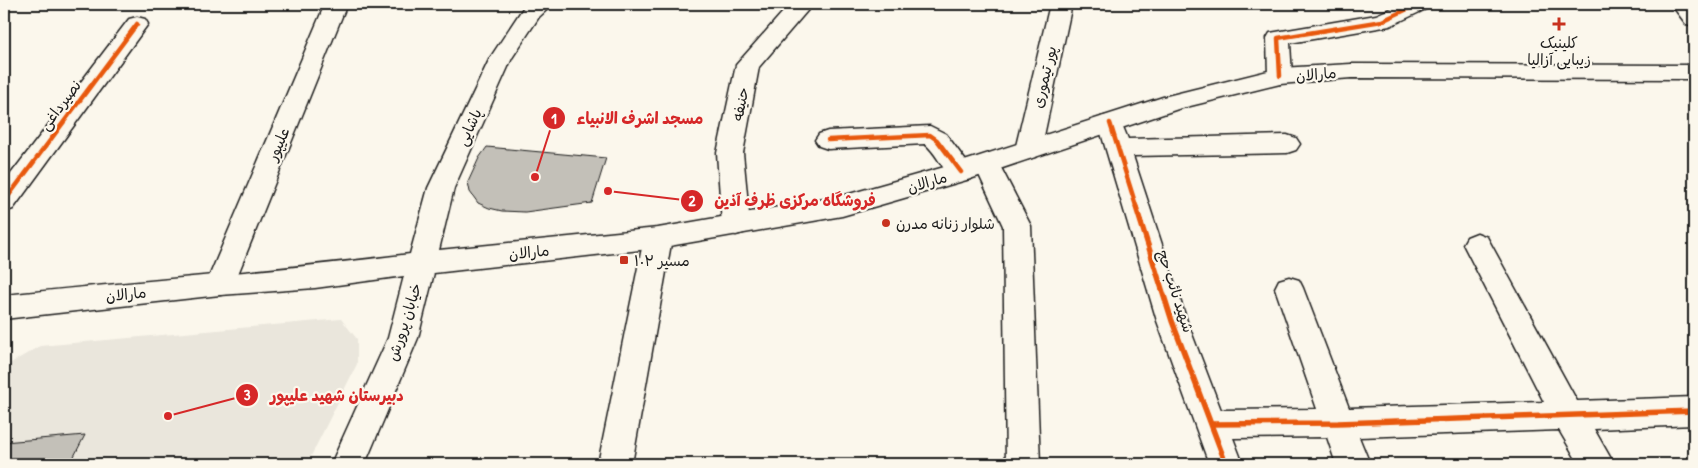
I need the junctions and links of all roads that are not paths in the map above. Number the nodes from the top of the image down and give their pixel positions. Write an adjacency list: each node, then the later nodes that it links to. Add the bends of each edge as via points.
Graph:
1 (336, 4): 21 (street, علیپور)
2 (802, 4): 17 (street, حنیفه, via 748,66 730,153)
3 (1061, 4): 14 (street, پور تیموری)
4 (1418, 4): 10 (street, via 1382,21 1278,38)
5 (1682, 4): 7 (street)
6 (536, 7): 20 (street, پاشایی, via 501,58 441,188)
7 (1694, 19)
8 (137, 24): 16 (street, نصیرداغی)
9 (1694, 72): 10 (street, مارالان, via 1351,71)
10 (1280, 76): 11 (street, مارالان, via 1172,103)
11 (1114, 135): 13 (street); 14 (street, مارالان); 27 (street, شهید نائب حج, via 1172,321)
12 (828, 140): 15 (street, via 930,134)
13 (1287, 144)
14 (1028, 150): 15 (street, مارالان)
15 (974, 168): 17 (street, مارالان, via 842,206); 30 (street, via 1016,226)
16 (4, 202)
17 (736, 225): 18 (street, مارالان)
18 (658, 238): 20 (street, مارالان); 29 (street)
19 (1477, 244): 25 (street)
20 (423, 263): 21 (street, مارالان, via 315,277); 28 (street, خیابان پرورش, via 403,338)
21 (220, 284): 23 (street, مارالان)
22 (1289, 288): 26 (street)
23 (5, 309)
24 (1694, 411): 25 (street)
25 (1568, 414): 26 (street); 33 (street)
26 (1338, 423): 27 (street); 32 (street)
27 (1211, 424): 31 (street, شهید نائب حج)
28 (348, 464)
29 (614, 464)
30 (1023, 464)
31 (1226, 464)
32 (1353, 464)
33 (1597, 464)

